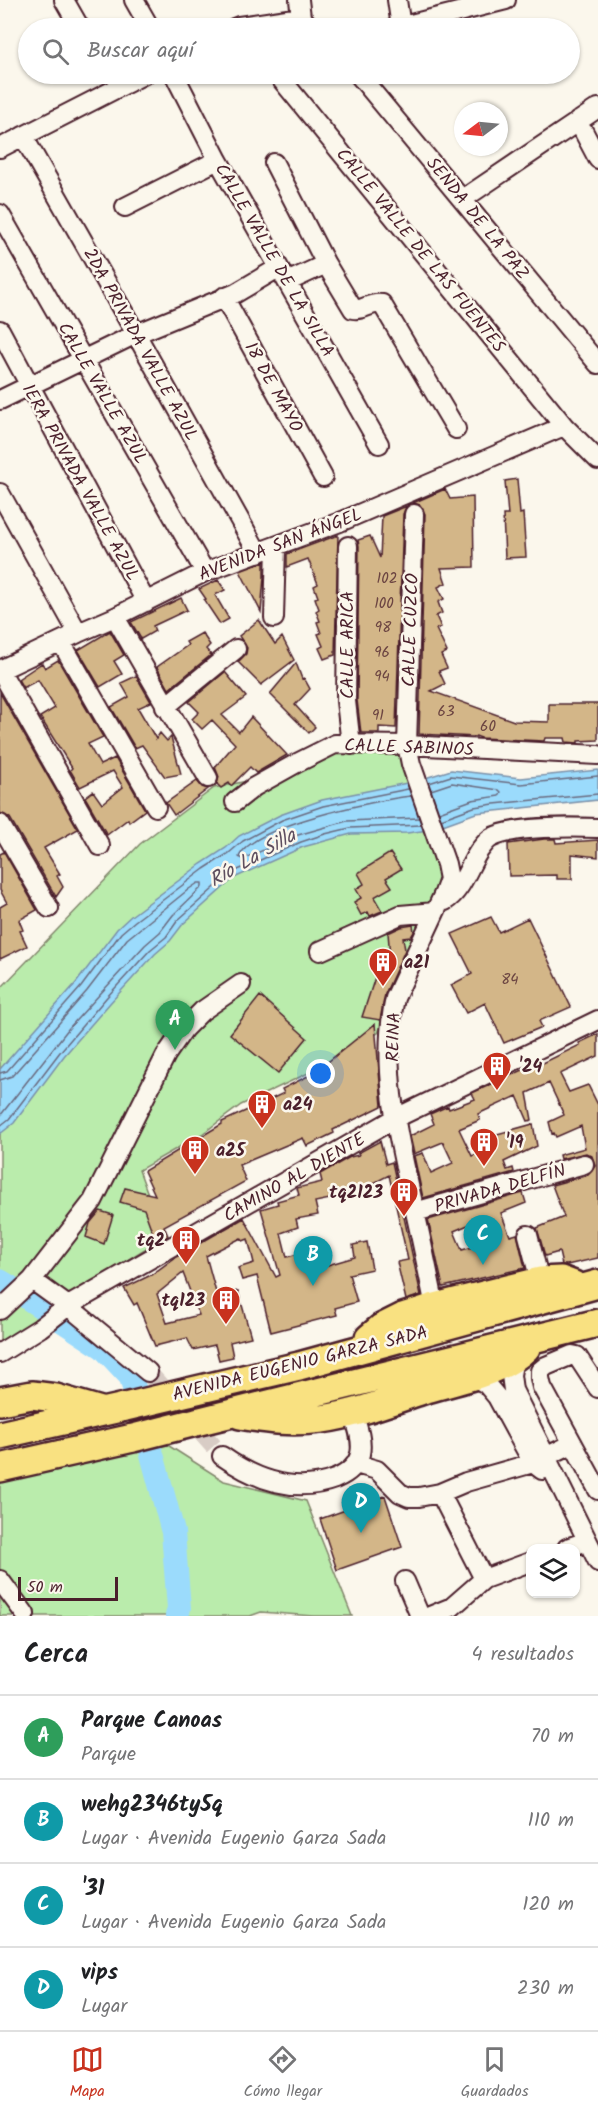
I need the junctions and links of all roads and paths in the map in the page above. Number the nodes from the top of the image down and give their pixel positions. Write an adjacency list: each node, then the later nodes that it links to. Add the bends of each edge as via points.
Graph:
1 (64, 0): 6 (street)
2 (134, 0): 7 (street)
3 (398, 0): 9 (street)
4 (506, 0): 10 (street)
5 (304, 15): 8 (street)
6 (74, 18)
7 (144, 18)
8 (289, 18)
9 (398, 18)
10 (437, 18)
11 (105, 84): 17 (street)
12 (179, 84): 20 (street, CALLE VALLE DE LA SILLA)
13 (286, 84): 34 (street, CALLE VALLE DE LAS FUENTES)
14 (366, 84): 22 (street, SENDA DE LA PAZ)
15 (598, 108): 16 (street)
16 (578, 120): 19 (street); 22 (street)
17 (23, 136): 18 (street); 29 (street, 2DA PRIVADA VALLE AZUL)
18 (0, 148)
19 (598, 159)
20 (218, 160): 23 (street); 26 (street, CALLE VALLE DE LA SILLA)
21 (274, 163): 25 (street)
22 (463, 199): 31 (street, SENDA DE LA PAZ)
23 (125, 207)
24 (0, 214): 30 (street, CALLE VALLE AZUL)
25 (326, 264): 26 (street); 35 (street, via 353,309 382,304)
26 (283, 275): 27 (street); 36 (street, CALLE VALLE DE LA SILLA)
27 (224, 297): 29 (street); 38 (street, 18 DE MAYO)
28 (0, 330): 32 (street, 1ERA PRIVADA VALLE AZUL)
29 (136, 334): 30 (street); 43 (street, 2DA PRIVADA VALLE AZUL)
30 (84, 359): 32 (street); 44 (street, CALLE VALLE AZUL)
31 (598, 364)
32 (29, 387): 33 (street); 45 (street, 1ERA PRIVADA VALLE AZUL)
33 (0, 400)
34 (564, 426): 37 (street); 41 (street, AVENIDA SAN ÁNGEL)
35 (456, 429)
36 (379, 444)
37 (598, 460)
38 (324, 477)
39 (0, 493): 48 (street)
40 (414, 514): 54 (street, CALLE CUZCO)
41 (276, 546): 43 (street, AVENIDA SAN ÁNGEL); 47 (street)
42 (348, 546): 53 (street, CALLE ARICA, via 346,701)
43 (258, 553): 44 (street, AVENIDA SAN ÁNGEL)
44 (205, 572): 45 (street, AVENIDA SAN ÁNGEL)
45 (146, 602): 46 (street, AVENIDA SAN ÁNGEL)
46 (115, 617): 48 (street, AVENIDA SAN ÁNGEL); 52 (street)
47 (274, 618)
48 (78, 633): 49 (street, AVENIDA SAN ÁNGEL)
49 (61, 642): 51 (street, AVENIDA SAN ÁNGEL); 58 (street)
50 (236, 649): 52 (street)
51 (0, 670): 61 (street)
52 (165, 707): 56 (street)
53 (351, 745): 54 (street, CALLE SABINOS); 57 (street, CALLE SABINOS, via 335,744 254,787)
54 (407, 745): 55 (street, CALLE SABINOS); 62 (street, REINA, via 449,879)
55 (598, 756)
56 (208, 778)
57 (235, 802)
58 (156, 807)
59 (0, 824): 63 (street)
60 (598, 828): 62 (street, via 540,829 489,838 457,890)
61 (100, 846)
62 (438, 907): 64 (street, via 400,915); 67 (street, REINA, via 401,983 392,1014)
63 (49, 908)
64 (320, 951)
65 (241, 984): 71 (street, via 184,1029 166,1055 93,1201)
66 (598, 1020): 67 (street, CAMINO AL DIENTE)
67 (394, 1119): 69 (street, REINA); 74 (street, CAMINO AL DIENTE)
68 (584, 1164): 69 (street, PRIVADA DELFÍN)
69 (415, 1212): 75 (street, REINA)
70 (528, 1235): 72 (street)
71 (32, 1280): 74 (street); 76 (street)
72 (540, 1281): 73 (highway, via 561,1280); 75 (highway)
73 (593, 1292): 79 (highway, AVENIDA EUGENIO GARZA SADA); 82 (highway, via 430,1345)
74 (67, 1306): 80 (street, CAMINO AL DIENTE); 83 (street)
75 (435, 1306): 79 (highway, via 381,1328)
76 (0, 1310)
77 (598, 1323): 78 (highway, AVENIDA EUGENIO GARZA SADA)
78 (534, 1338): 81 (highway); 88 (highway, AVENIDA EUGENIO GARZA SADA)
79 (355, 1350): 82 (highway, AVENIDA EUGENIO GARZA SADA)
80 (0, 1353)
81 (514, 1358): 84 (highway); 93 (street, via 510,1375 513,1390)
82 (299, 1366): 87 (highway, AVENIDA EUGENIO GARZA SADA, bridge)
83 (148, 1372)
84 (471, 1375): 89 (highway); 93 (street, via 498,1397)
85 (598, 1388): 91 (street, via 577,1356 540,1371 542,1387)
86 (0, 1401): 87 (highway, via 32,1395)
87 (115, 1410): 90 (highway, AVENIDA EUGENIO GARZA SADA)
88 (229, 1413): 89 (highway, via 281,1422); 95 (highway, AVENIDA EUGENIO GARZA SADA, bridge)
89 (353, 1413): 94 (street, via 359,1434)
90 (0, 1434)
91 (572, 1444): 93 (street); 96 (street)
92 (222, 1456): 94 (street, via 243,1471 301,1486 319,1485 346,1475)
93 (540, 1460): 97 (street); 98 (street, via 557,1482)
94 (356, 1464): 97 (street, via 377,1470 409,1497)
95 (0, 1468)
96 (598, 1490)
97 (440, 1493): 102 (street)
98 (587, 1541): 99 (street); 100 (street)
99 (578, 1544)
100 (598, 1562)
101 (526, 1564): 102 (street)
102 (484, 1579): 105 (street)
103 (0, 1580): 106 (street)
104 (405, 1581): 107 (street)
105 (454, 1611): 108 (street)
106 (25, 1614)
107 (420, 1616)
108 (430, 1616)

